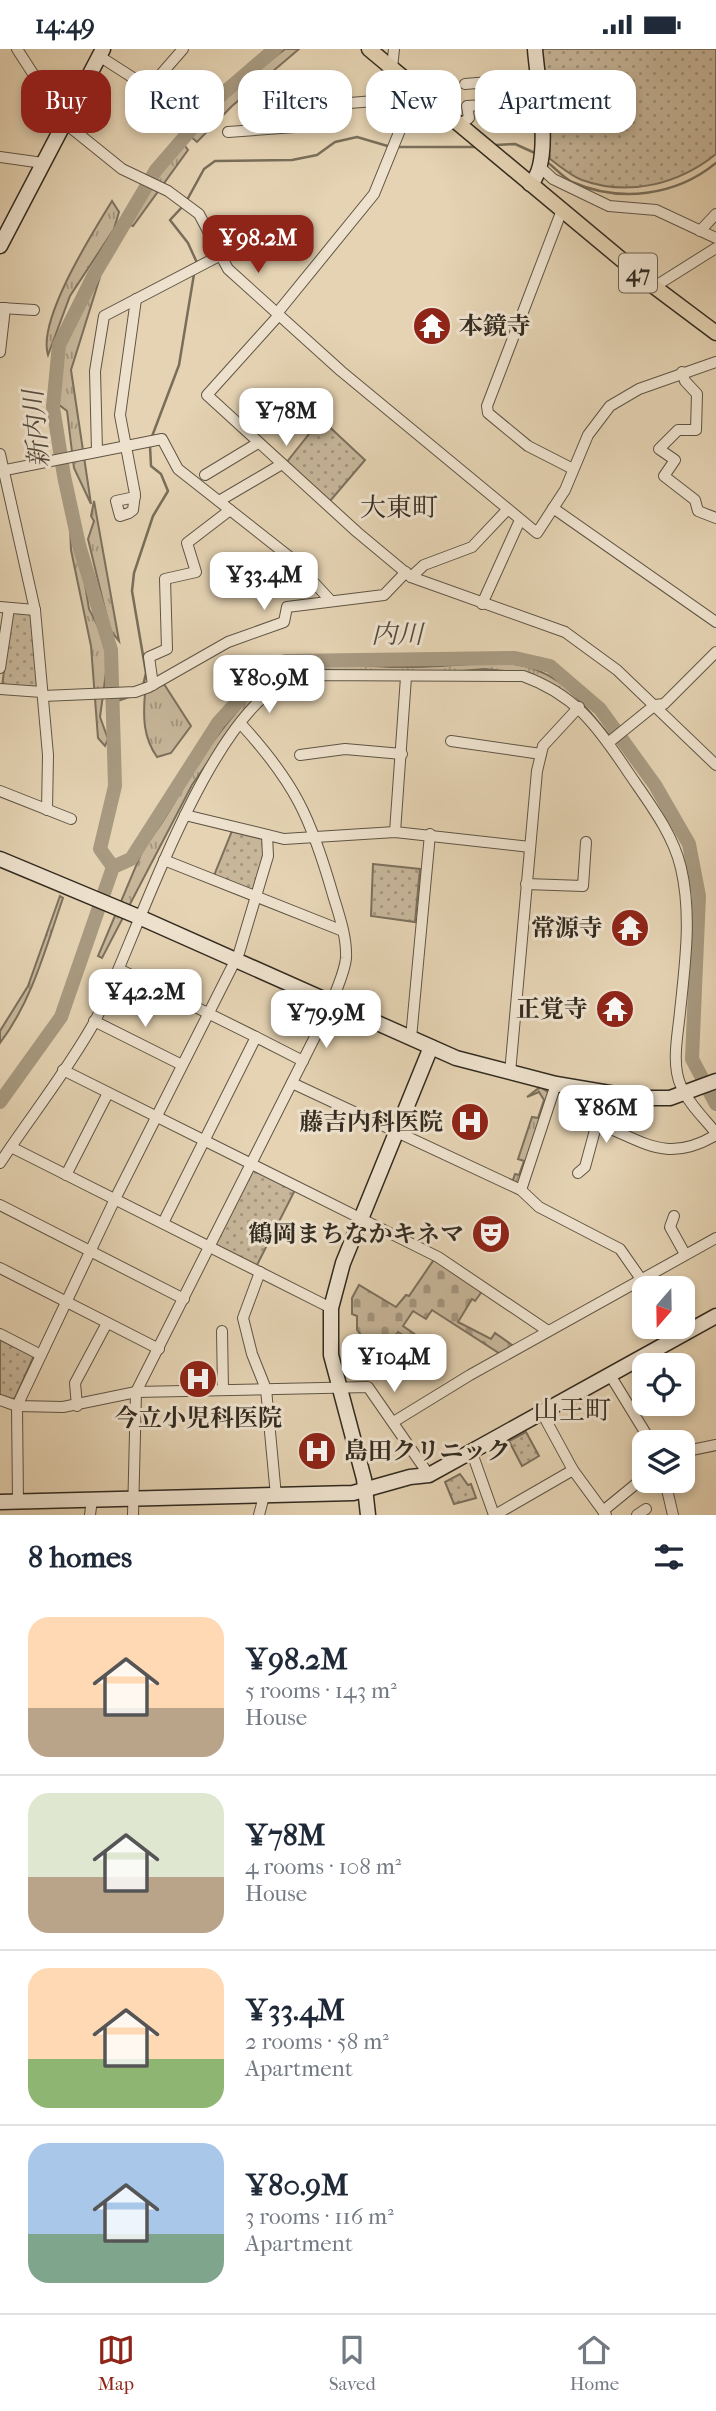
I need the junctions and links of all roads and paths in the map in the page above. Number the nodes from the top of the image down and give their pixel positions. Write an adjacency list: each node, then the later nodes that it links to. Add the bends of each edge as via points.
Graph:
1 (17, 49): 7 (street)
2 (183, 49): 6 (street, via 149,88)
3 (369, 49): 9 (main road, 47)
4 (394, 49): 10 (street)
5 (535, 49): 11 (street)
6 (101, 53): 8 (street)
7 (31, 70)
8 (92, 70)
9 (394, 70)
10 (395, 70)
11 (536, 70)
12 (475, 83): 13 (street)
13 (465, 84)
14 (475, 105): 15 (street, via 467,106 469,118)
15 (461, 124)
16 (461, 127): 26 (main road, 47)
17 (238, 130): 18 (street)
18 (228, 131)
19 (60, 133): 24 (street)
20 (77, 133): 33 (street, via 122,169 168,191 199,214)
21 (399, 133): 38 (street, via 374,194)
22 (540, 133): 25 (street)
23 (0, 157): 24 (street)
24 (43, 163): 31 (street)
25 (541, 168): 26 (street); 29 (street, via 553,179 609,206 656,210)
26 (530, 184): 27 (main road, 47)
27 (562, 210): 34 (main road, 47); 48 (street, via 487,406 488,413 528,446)
28 (716, 214): 29 (street)
29 (700, 232): 30 (street)
30 (716, 238)
31 (0, 246)
32 (716, 248): 34 (street)
33 (219, 256): 35 (street); 38 (street)
34 (654, 287): 39 (main road, 47)
35 (136, 299): 44 (street, via 120,415); 45 (street, via 104,316 95,371)
36 (2, 308): 37 (street); 40 (street)
37 (34, 310)
38 (279, 314): 43 (street, via 207,395); 55 (street)
39 (716, 333)
40 (0, 352)
41 (716, 362): 42 (street)
42 (682, 372): 48 (street, via 610,406 588,435); 56 (street, via 697,394 696,430 678,430 660,449 675,460 664,476 695,500 698,510)
43 (258, 443): 47 (street); 50 (street)
44 (125, 446): 45 (street); 51 (street); 52 (street, via 162,439 178,469)
45 (94, 452): 49 (street)
46 (0, 454): 49 (street)
47 (282, 464): 52 (street); 58 (street)
48 (573, 469): 53 (street)
49 (2, 471): 62 (street)
50 (205, 475)
51 (135, 497)
52 (219, 501): 54 (street)
53 (553, 508): 57 (street, via 537,533); 63 (street)
54 (230, 510): 59 (street, via 291,558); 67 (street, via 187,543 195,572 165,579 167,649 149,657)
55 (507, 510): 57 (street); 58 (street, via 472,547)
56 (716, 518)
57 (520, 520): 60 (street)
58 (409, 575): 59 (street, via 384,595); 60 (street)
59 (331, 601): 67 (street, via 287,607 284,622 228,642)
60 (482, 604): 70 (street, via 565,632)
61 (5, 607): 62 (street); 65 (street)
62 (34, 610): 69 (street)
63 (716, 622)
64 (716, 652): 70 (street, via 664,704)
65 (0, 668)
66 (406, 677): 71 (street, via 523,676 551,686); 72 (street, via 290,677 274,686); 75 (street)
67 (153, 685): 69 (street, via 135,692)
68 (0, 689): 69 (street)
69 (43, 694): 80 (street)
70 (655, 705): 74 (street); 78 (street)
71 (579, 707): 74 (street); 76 (street)
72 (241, 724): 81 (street); 86 (street, via 302,803)
73 (451, 741): 76 (street)
74 (608, 743): 112 (street, via 668,833 681,871 686,952 676,1063 680,1084)
75 (402, 754): 77 (street, via 345,749); 83 (street)
76 (541, 754): 88 (street)
77 (300, 755)
78 (716, 765)
79 (0, 791): 80 (street)
80 (47, 810): 82 (street)
81 (185, 815): 85 (street); 90 (street)
82 (71, 819)
83 (395, 832): 84 (street); 86 (street)
84 (430, 834): 88 (street); 101 (street)
85 (267, 835): 86 (street, via 284,839); 92 (street, via 268,856)
86 (316, 835): 94 (street)
87 (586, 842): 91 (street, via 583,886)
88 (530, 847): 91 (street)
89 (0, 859): 93 (street)
90 (164, 860): 92 (street); 93 (street)
91 (526, 884): 106 (street)
92 (257, 899): 94 (street); 95 (street)
93 (136, 915): 95 (street); 96 (street)
94 (344, 931): 97 (street, via 346,958)
95 (236, 960): 97 (street); 98 (street)
96 (119, 969): 98 (street); 99 (street)
97 (332, 1003): 101 (street); 103 (street)
98 (208, 1013): 100 (street); 104 (street)
99 (94, 1021): 104 (street); 105 (street)
100 (256, 1037): 103 (street); 117 (street)
101 (411, 1038): 102 (street)
102 (431, 1047): 106 (street); 115 (street)
103 (303, 1061): 108 (street)
104 (182, 1065): 113 (street)
105 (63, 1070): 110 (street); 118 (street)
106 (510, 1073): 109 (street)
107 (716, 1081): 112 (street)
108 (292, 1083): 115 (street); 120 (street)
109 (556, 1084): 111 (street); 123 (street)
110 (108, 1093): 113 (street); 122 (street)
111 (605, 1093): 112 (street, via 648,1099); 114 (street)
112 (689, 1093): 116 (street)
113 (156, 1117): 117 (street); 124 (street)
114 (596, 1123): 116 (street, via 668,1150 689,1148); 121 (street, via 585,1167)
115 (398, 1134): 123 (street); 127 (street)
116 (716, 1134)
117 (204, 1141): 120 (street); 128 (street)
118 (11, 1147): 119 (street); 122 (street)
119 (0, 1163)
120 (251, 1165): 127 (street); 130 (street)
121 (578, 1173)
122 (66, 1175): 124 (street)
123 (521, 1190): 135 (street, via 539,1207 620,1249)
124 (115, 1199): 128 (street); 131 (street)
125 (0, 1205): 131 (street)
126 (674, 1216): 132 (street, via 670,1227)
127 (360, 1221): 140 (street); 145 (street, via 438,1257)
128 (163, 1223): 130 (street)
129 (716, 1238): 132 (street)
130 (210, 1247): 134 (street); 138 (street)
131 (90, 1251): 138 (street); 139 (street)
132 (685, 1254): 136 (street)
133 (0, 1268): 139 (street)
134 (260, 1272): 140 (street); 152 (street, via 243,1318)
135 (640, 1276)
136 (647, 1276)
137 (632, 1285): 145 (street)
138 (184, 1299): 148 (street)
139 (65, 1302): 142 (street); 149 (street)
140 (331, 1308): 151 (street, via 331,1355)
141 (716, 1315): 143 (street)
142 (107, 1323): 148 (street); 157 (street, via 75,1383)
143 (695, 1324)
144 (222, 1331): 153 (street)
145 (548, 1331): 159 (street)
146 (0, 1334): 149 (street)
147 (664, 1339): 150 (street)
148 (159, 1349): 154 (street)
149 (39, 1354): 156 (street)
150 (610, 1375): 158 (street); 160 (street)
151 (339, 1387): 152 (street); 159 (street, via 368,1387); 167 (street)
152 (266, 1389): 153 (street); 169 (street)
153 (223, 1390): 154 (street)
154 (136, 1392): 157 (street); 170 (street)
155 (0, 1400): 156 (street)
156 (17, 1406): 157 (street); 173 (street)
157 (77, 1406)
158 (542, 1413): 163 (street); 164 (street)
159 (395, 1421): 165 (street)
160 (644, 1430)
161 (716, 1444): 162 (street)
162 (695, 1449)
163 (472, 1453): 165 (street); 179 (street)
164 (573, 1470): 174 (street); 179 (street)
165 (429, 1475): 167 (street)
166 (632, 1488): 174 (street)
167 (366, 1490): 169 (street); 178 (street)
168 (668, 1493): 180 (street)
169 (270, 1496): 170 (street); 177 (street)
170 (135, 1498): 171 (street); 176 (street)
171 (92, 1499): 173 (street); 175 (street)
172 (0, 1502): 173 (street)
173 (18, 1502)
174 (604, 1513)
175 (90, 1515)
176 (133, 1515)
177 (259, 1515)
178 (368, 1515)
179 (495, 1515)
180 (673, 1515)

